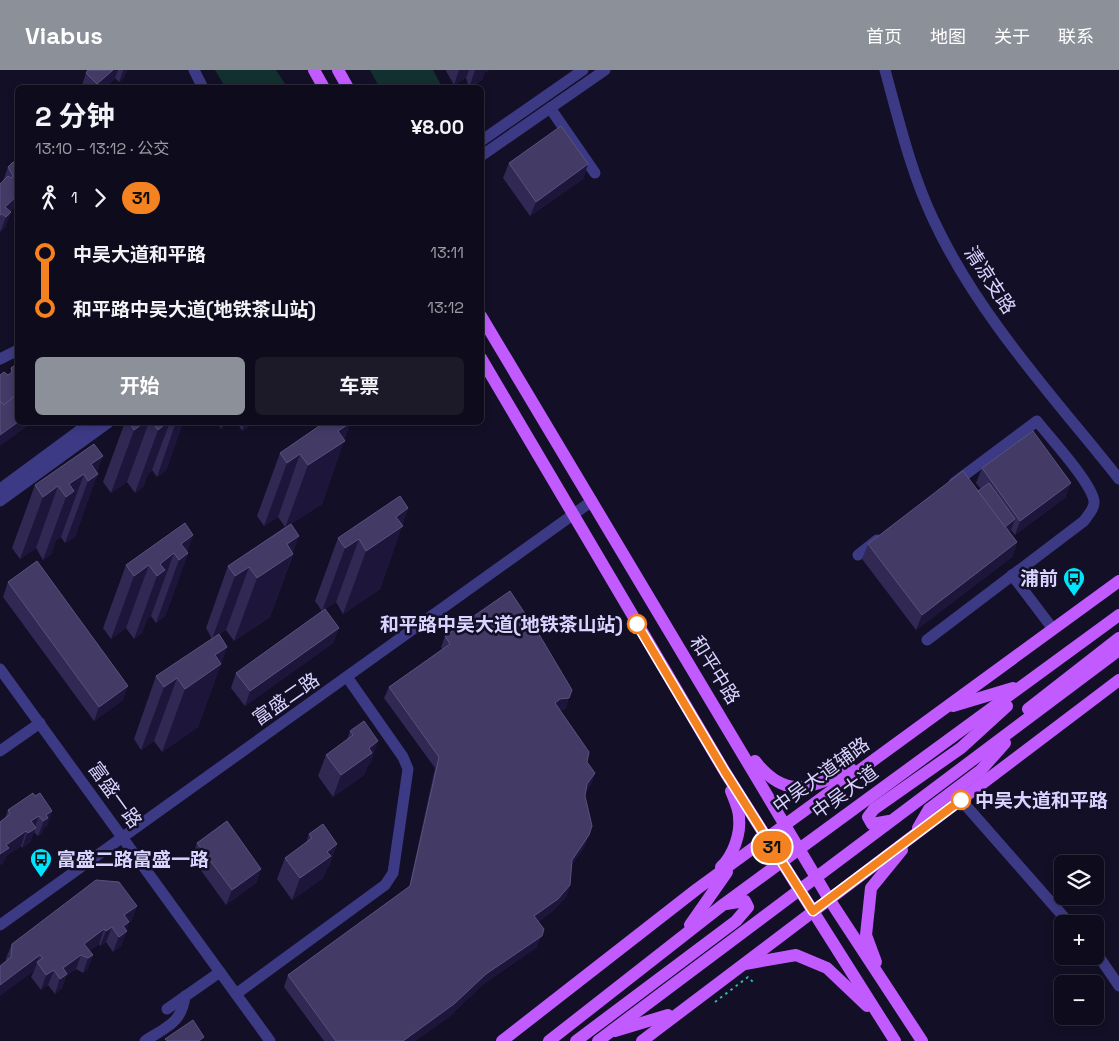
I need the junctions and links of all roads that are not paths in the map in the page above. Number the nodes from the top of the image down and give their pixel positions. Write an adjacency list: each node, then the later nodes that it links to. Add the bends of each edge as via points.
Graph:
1 (194, 70): 7 (street)
2 (314, 70): 8 (main road)
3 (338, 70): 9 (main road)
4 (583, 70): 11 (street)
5 (605, 70): 10 (street)
6 (885, 70): 20 (street, 清凉支路, via 915,173 955,262 982,304)
7 (202, 85)
8 (322, 85)
9 (346, 85)
10 (550, 108): 12 (street); 13 (street)
11 (484, 139)
12 (484, 154)
13 (595, 173)
14 (484, 321): 24 (main road, 和平中路)
15 (15, 352): 16 (street)
16 (0, 359)
17 (484, 364): 25 (main road)
18 (86, 425): 21 (street)
19 (105, 425): 23 (street)
20 (1119, 479)
21 (0, 489)
22 (944, 491): 28 (street, via 1037,421 1089,488 1094,502 1084,521)
23 (0, 501)
24 (592, 501): 25 (street, 富盛二路); 43 (main road, 和平中路)
25 (573, 516): 37 (street, 富盛二路); 47 (main road)
26 (889, 532): 27 (street)
27 (858, 555)
28 (1012, 575): 31 (street); 33 (street)
29 (1119, 581): 31 (main road, 中吴大道辅路)
30 (1116, 619): 35 (main road, 中吴大道)
31 (1053, 629): 40 (main road, 中吴大道辅路)
32 (1119, 638): 45 (main road, via 1040,698)
33 (928, 640)
34 (1119, 650): 41 (main road)
35 (1055, 663): 39 (main road, 中吴大道); 49 (main road, via 960,748 874,809 868,818 872,824)
36 (0, 669): 42 (street, 富盛一路)
37 (347, 677): 52 (street, 富盛二路); 71 (street, via 408,769 393,873 385,884)
38 (1119, 680): 48 (main road)
39 (1023, 686): 40 (main road); 54 (main road, 中吴大道)
40 (944, 708): 46 (main road, 中吴大道辅路)
41 (1025, 721): 45 (main road); 51 (main road, via 981,770 929,809)
42 (40, 722): 44 (street); 52 (street, 富盛一路)
43 (726, 724): 46 (main road, via 763,771 778,784 813,787); 50 (main road, 和平中路)
44 (0, 751)
45 (977, 757): 49 (main road)
46 (876, 758): 50 (main road, 中吴大道辅路)
47 (725, 772): 53 (main road); 58 (main road, via 739,817 737,839 726,862)
48 (961, 800): 51 (main road); 63 (street)
49 (895, 819): 57 (main road)
50 (786, 824): 53 (main road, 中吴大道辅路); 54 (main road, 和平中路)
51 (914, 835): 60 (main road); 70 (main road, via 871,888 866,935)
52 (123, 836): 64 (street, 富盛二路); 68 (street, 富盛一路)
53 (767, 838): 55 (main road); 56 (main road, 中吴大道辅路)
54 (800, 848): 55 (main road, 中吴大道); 57 (main road, 和平中路)
55 (782, 862): 59 (main road); 61 (main road, 中吴大道)
56 (732, 863): 58 (main road, 中吴大道辅路); 65 (main road)
57 (817, 878): 59 (main road); 60 (main road, 和平中路)
58 (697, 889): 79 (main road, 中吴大道辅路)
59 (800, 890): 62 (main road); 76 (main road)
60 (830, 899): 62 (main road); 70 (main road, 和平中路)
61 (724, 904): 65 (main road, 中吴大道); 81 (main road, via 745,901 748,907 736,921)
62 (813, 911): 66 (main road); 75 (main road)
63 (1062, 915)
64 (0, 924)
65 (683, 936): 80 (main road, 中吴大道)
66 (743, 964): 74 (main road); 75 (main road, via 796,955 827,968)
67 (1104, 964): 69 (street)
68 (220, 972): 71 (street, 富盛一路); 72 (street)
69 (1119, 986)
70 (886, 988): 84 (main road, 和平中路)
71 (236, 994): 78 (street, 富盛一路)
72 (185, 996): 73 (street); 77 (street, via 183,1011 177,1019)
73 (167, 1009)
74 (684, 1009): 76 (main road); 82 (main road)
75 (882, 1021): 83 (main road)
76 (603, 1037)
77 (145, 1041)
78 (270, 1041)
79 (502, 1041)
80 (549, 1041)
81 (576, 1041)
82 (642, 1041)
83 (895, 1041)
84 (922, 1041)

